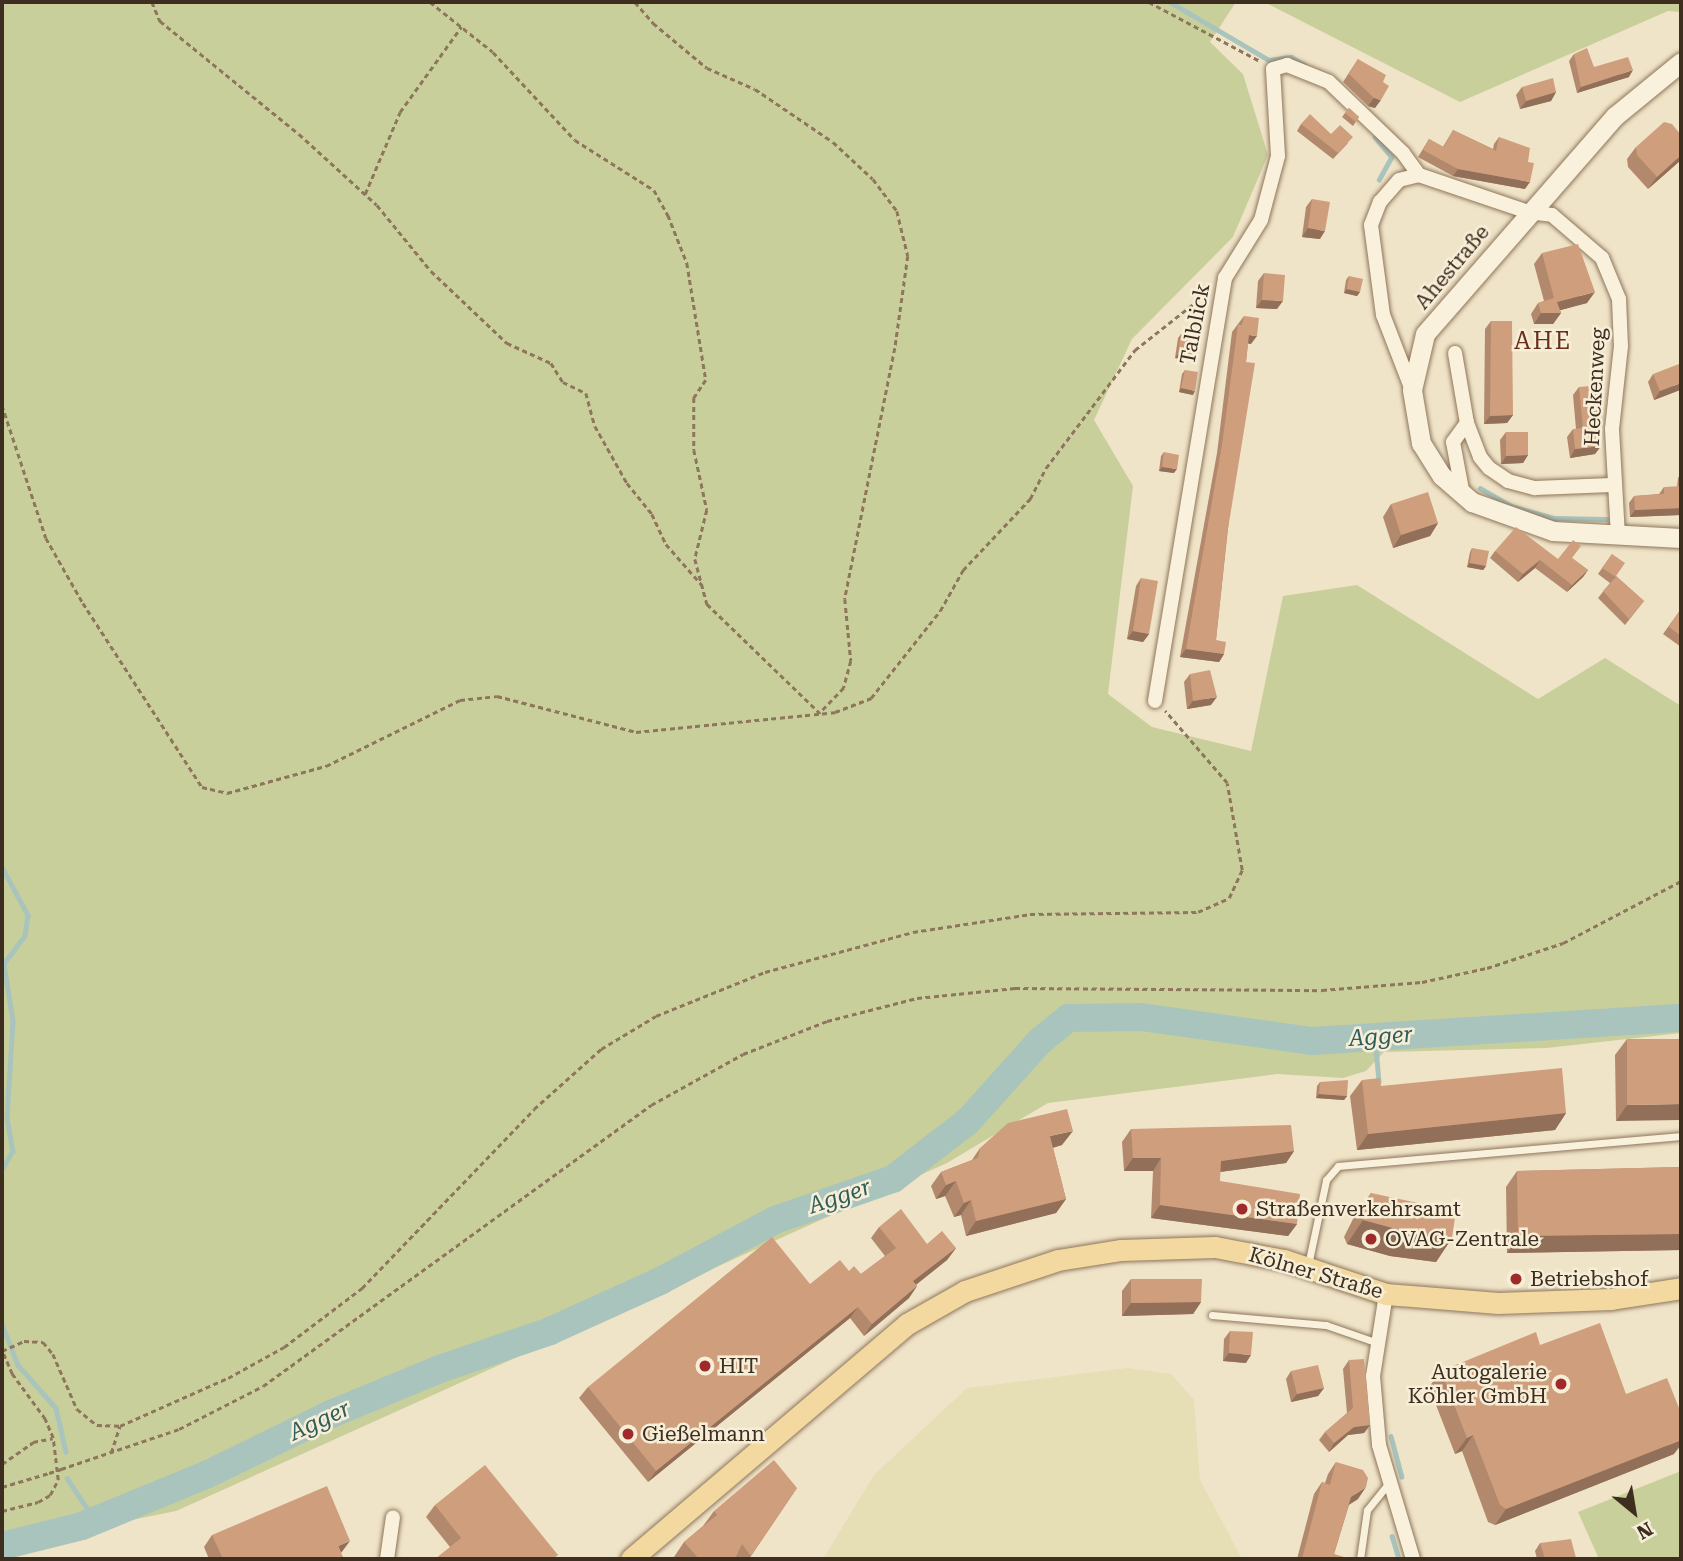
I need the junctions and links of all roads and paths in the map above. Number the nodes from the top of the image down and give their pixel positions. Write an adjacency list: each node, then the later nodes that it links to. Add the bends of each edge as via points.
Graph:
1 (152, 2): 9 (path, via 160,21)
2 (430, 2): 5 (path)
3 (635, 2): 22 (path, via 707,68 755,89 833,142 873,179 897,211 908,256 895,348 845,599 851,661 844,688)
4 (1149, 2): 7 (path)
5 (461, 27): 9 (path, via 400,112); 20 (path, via 493,52 575,140 653,190 668,215 687,263 706,380 694,398 694,450 707,510 695,559)
6 (1681, 62): 10 (main road, Ahestraße, via 1615,116)
7 (1273, 69): 8 (street, via 1287,65 1329,82 1403,153); 11 (street, Talblick, via 1278,156 1270,197)
8 (1419, 175): 10 (street); 13 (street, via 1399,180 1380,202 1371,225 1383,314)
9 (365, 194): 20 (path, via 431,271 507,343 551,363 563,382 586,393 595,426 627,483 652,514 666,544)
10 (1528, 212): 13 (main road, Ahestraße, via 1425,334); 16 (street, Heckenweg, via 1552,215 1575,230 1602,258 1619,299 1621,346 1612,429)
11 (1225, 278): 21 (street, Talblick); 22 (path, via 1135,350 1046,468 1030,499 963,570 940,611 871,698)
12 (1455, 353): 15 (street)
13 (1412, 390): 17 (main road, Ahestraße, via 1421,443 1433,466)
14 (2, 405): 22 (path, via 46,538 124,671 202,787 228,793 266,786 377,744 460,701 484,697 496,696 636,732)
15 (1468, 423): 16 (street, via 1480,457 1508,481 1535,488); 17 (street, via 1453,442)
16 (1612, 485): 18 (street, Heckenweg)
17 (1463, 495): 18 (main road, Ahestraße, via 1524,524)
18 (1618, 537): 19 (main road, Ahestraße)
19 (1681, 538)
20 (702, 585): 22 (path, via 707,604)
21 (1155, 701): 31 (path, via 1227,783 1242,870 1229,898 1198,912 1030,914 913,932 765,972 656,1016 601,1049 534,1109 362,1288 284,1347)
22 (820, 713)
23 (1681, 881): 33 (path, via 1563,943 1487,968 1422,982 1322,990 1015,988 917,998 827,1021 743,1054 652,1105 263,1386 179,1429)
24 (1681, 1136): 25 (lane, via 1338,1166 1326,1180)
25 (1307, 1268): 27 (main road, Kölner Straße); 40 (main road, Kölner Straße, via 1215,1247 1121,1250 1058,1260 965,1291 907,1324)
26 (1681, 1288): 27 (main road, Kölner Straße, via 1542,1303)
27 (1386, 1294): 29 (street)
28 (1212, 1315): 29 (lane, via 1326,1325)
29 (1378, 1343): 35 (street, via 1373,1376 1379,1445)
30 (2, 1350): 31 (path, via 21,1342 43,1342 77,1409 97,1425); 32 (path)
31 (120, 1426): 33 (path)
32 (53, 1438): 34 (path, via 33,1442); 37 (path, via 56,1488 38,1502)
33 (111, 1454): 36 (path, bridge)
34 (2, 1464)
35 (1389, 1483): 41 (lane, via 1367,1510); 42 (street)
36 (2, 1487)
37 (2, 1511)
38 (393, 1517): 39 (street)
39 (387, 1559)
40 (631, 1559)
41 (1360, 1559)
42 (1413, 1559)

